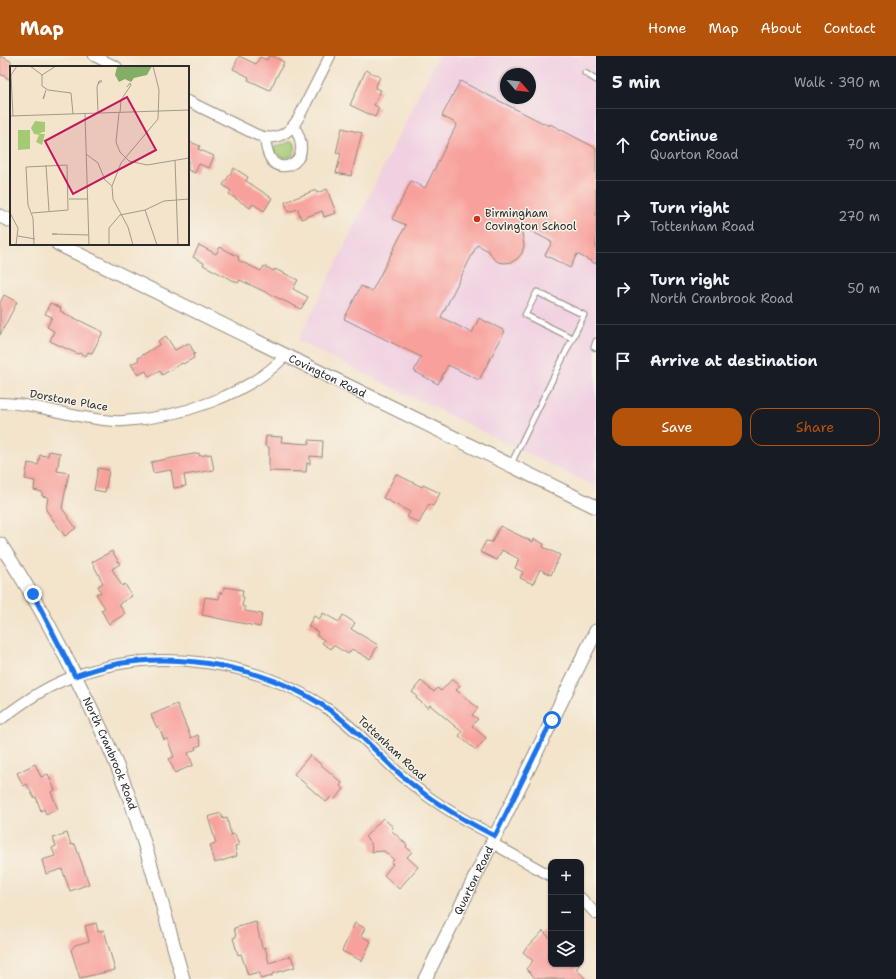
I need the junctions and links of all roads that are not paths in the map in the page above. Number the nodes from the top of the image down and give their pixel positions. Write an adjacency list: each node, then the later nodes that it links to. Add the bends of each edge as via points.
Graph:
1 (94, 56): 3 (street)
2 (330, 56): 7 (street)
3 (115, 66)
4 (585, 73): 5 (lane)
5 (596, 80)
6 (189, 101): 8 (street)
7 (294, 126): 8 (street, via 279,136); 8 (street, via 301,142 301,151 299,158 291,165 280,166 274,162 267,150)
8 (265, 138)
9 (0, 216): 10 (street)
10 (10, 221)
11 (60, 245): 15 (street, Covington Road)
12 (572, 338): 12 (lane, via 584,315 537,292 525,315); 17 (lane)
13 (596, 341): 14 (lane)
14 (596, 348)
15 (286, 355): 16 (street, Dorstone Place, via 276,366 250,384 198,407 159,417 116,421 83,417 24,404); 17 (street, Covington Road)
16 (0, 403)
17 (511, 465): 18 (street, Covington Road)
18 (596, 507)
19 (0, 544): 22 (street, North Cranbrook Road, via 33,594)
20 (596, 631): 21 (street, Quarton Road)
21 (593, 646): 24 (street, Quarton Road)
22 (75, 676): 23 (street, Tottenham Road, via 30,699); 24 (street, Tottenham Road, via 108,666 168,660 232,669 284,685 333,712 400,775 437,804); 28 (street, North Cranbrook Road, via 107,743 130,800)
23 (0, 720)
24 (493, 839): 25 (street, Tottenham Road); 29 (street, Quarton Road)
25 (548, 874)
26 (584, 901): 27 (street)
27 (596, 914)
28 (183, 979)
29 (425, 979)

